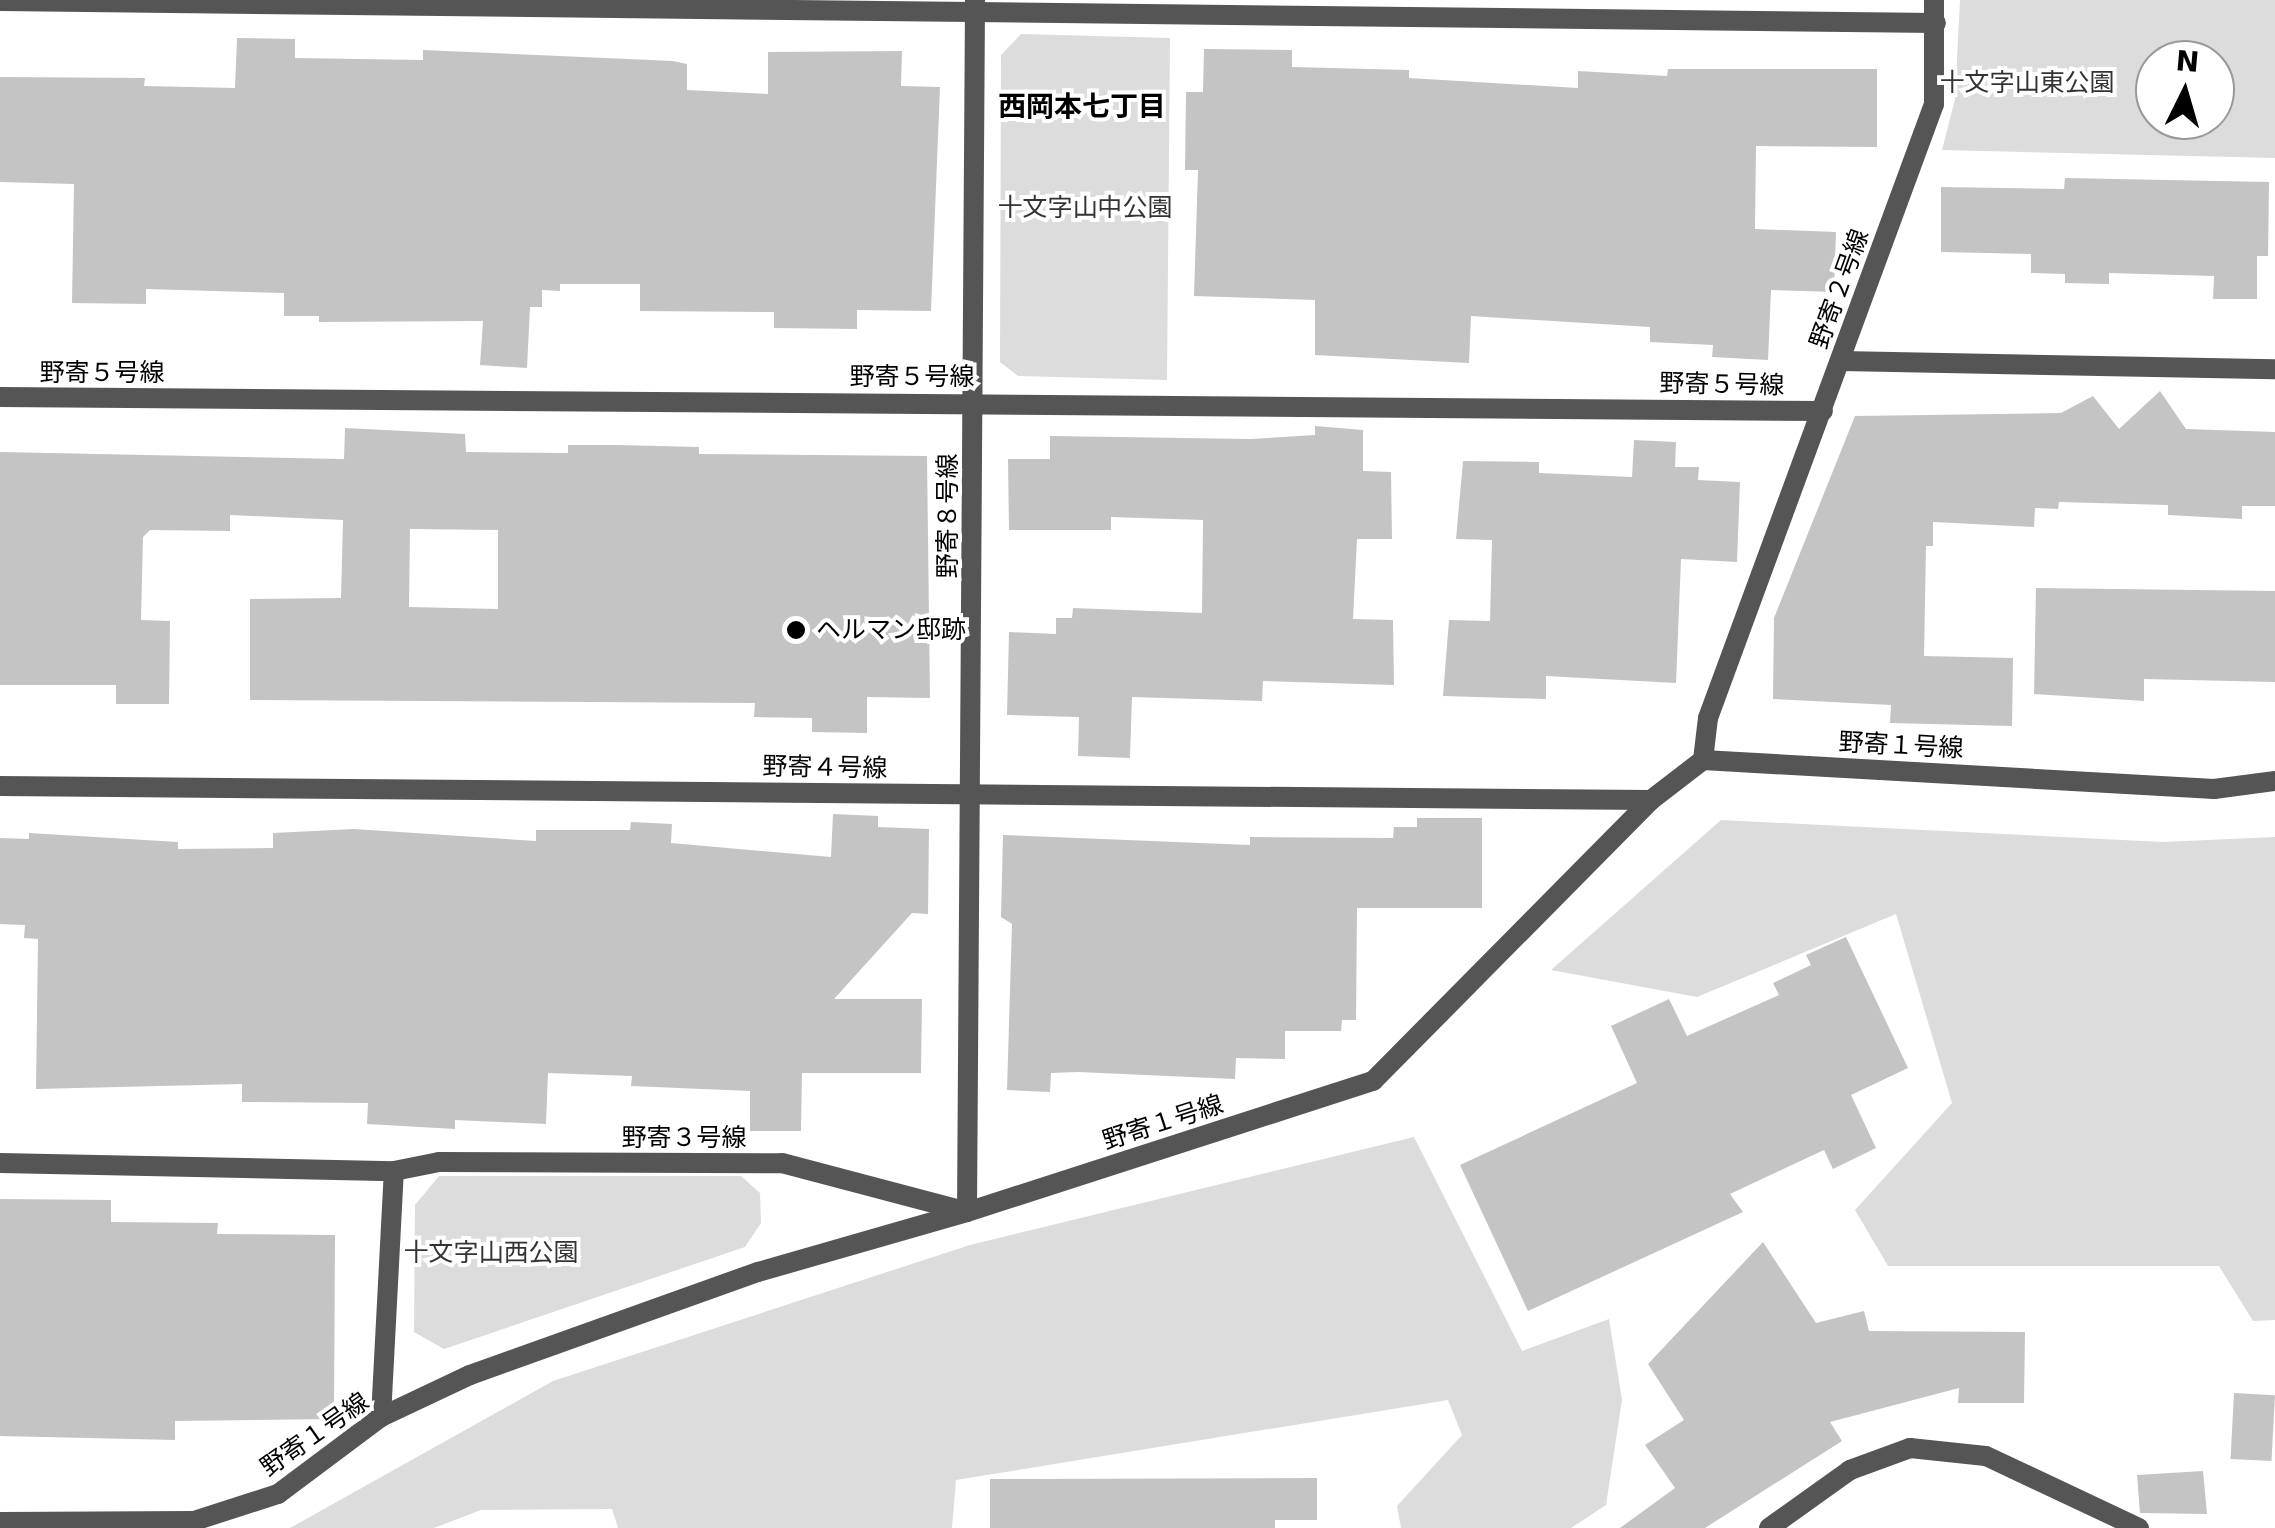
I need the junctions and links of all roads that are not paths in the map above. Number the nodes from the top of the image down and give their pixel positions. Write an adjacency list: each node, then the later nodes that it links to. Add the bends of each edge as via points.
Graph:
1 (1934, 0): 4 (street, 野寄２号線)
2 (0, 2): 3 (street)
3 (975, 7): 4 (street); 8 (street, 野寄８号線)
4 (1936, 24): 5 (street, 野寄２号線, via 1934,104)
5 (1841, 361): 6 (street); 9 (street, 野寄２号線)
6 (2275, 369)
7 (0, 398): 8 (street, 野寄５号線)
8 (972, 402): 9 (street, 野寄５号線); 13 (street, 野寄８号線)
9 (1823, 411): 10 (street, 野寄２号線, via 1708,718)
10 (1703, 760): 11 (street, 野寄１号線, via 2214,788); 14 (street, 野寄１号線)
11 (2275, 781)
12 (0, 786): 13 (street, 野寄４号線)
13 (974, 795): 14 (street, 野寄４号線); 17 (street, 野寄８号線)
14 (1650, 800): 17 (street, 野寄１号線, via 1373,1080)
15 (0, 1163): 16 (street, 野寄３号線)
16 (394, 1171): 17 (street, 野寄３号線, via 439,1162 782,1164); 18 (street)
17 (967, 1212): 18 (street, 野寄１号線, via 740,1278 470,1375)
18 (381, 1417): 19 (street, 野寄１号線, via 278,1494 194,1521)
19 (0, 1522)
20 (1769, 1528): 21 (street, via 1850,1470 1910,1448 1986,1456)
21 (2139, 1528)

